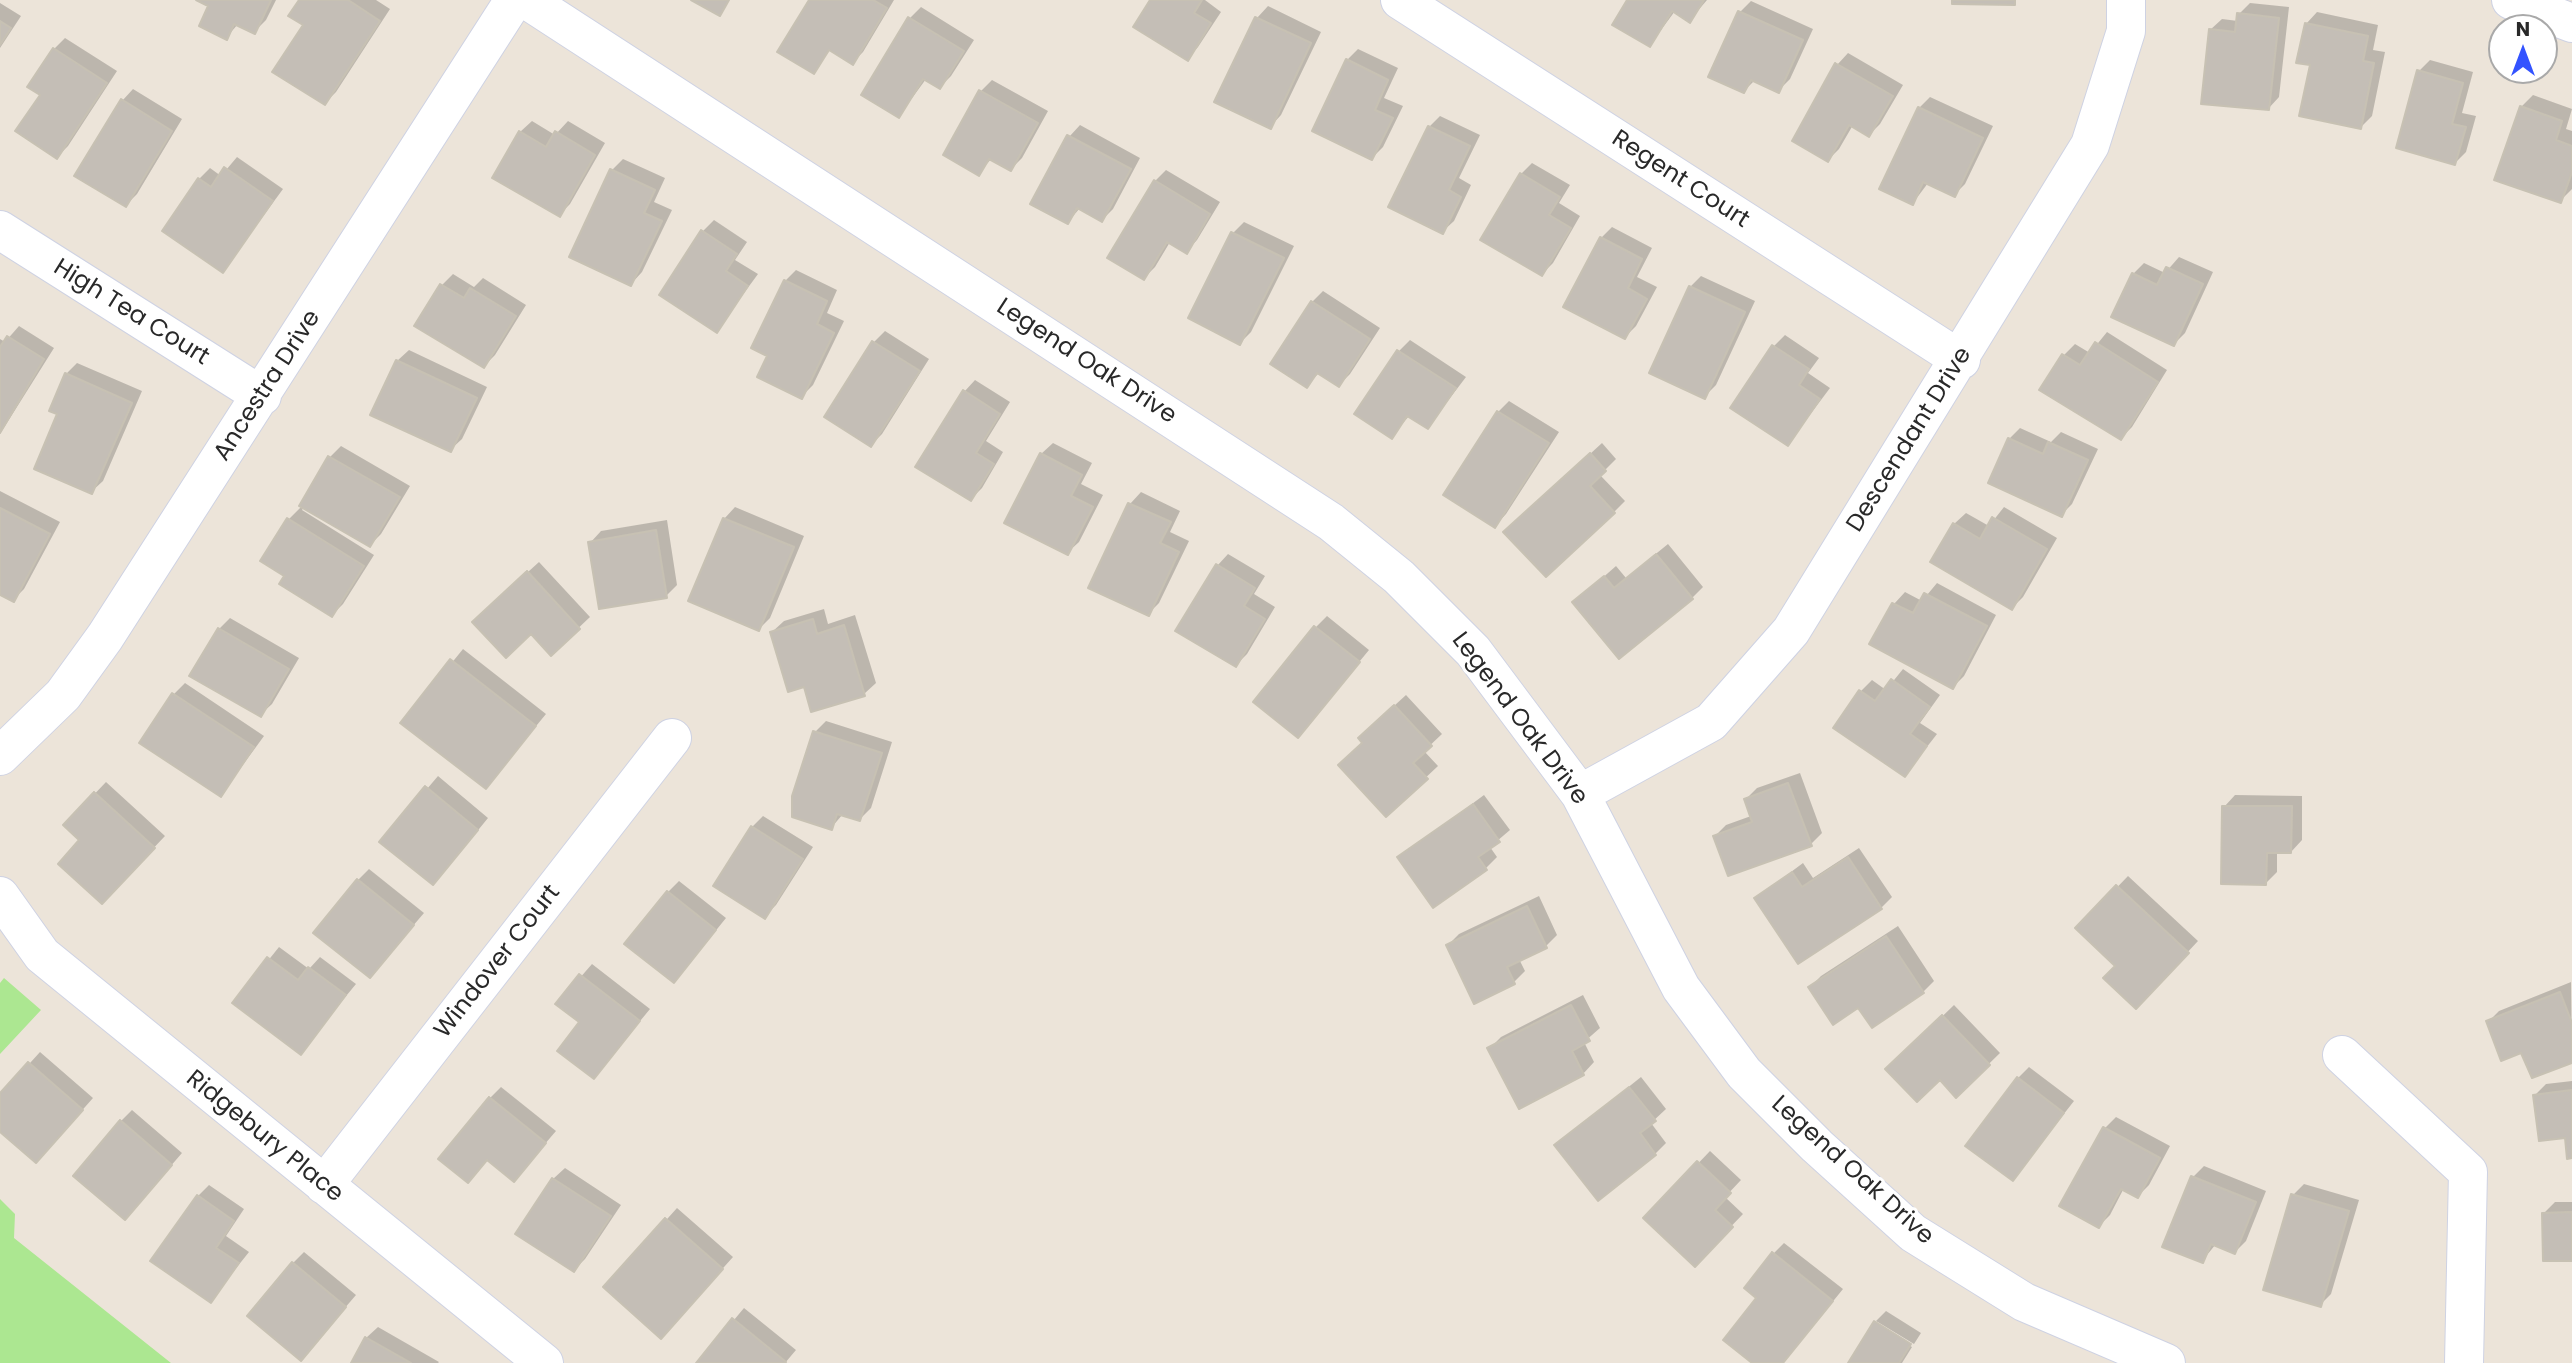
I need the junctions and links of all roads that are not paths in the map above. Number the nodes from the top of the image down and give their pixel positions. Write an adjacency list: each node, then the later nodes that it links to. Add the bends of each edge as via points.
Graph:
1 (514, 0): 9 (street, Ancestra Drive)
2 (527, 0): 12 (street, Legend Oak Drive, via 1331,522 1399,577 1473,651)
3 (1400, 0): 8 (street, Regent Court)
4 (2126, 0): 8 (street, Descendant Drive, via 2126,31 2091,145)
5 (2511, 0): 6 (street)
6 (2572, 23)
7 (0, 230): 9 (street, High Tea Court)
8 (1961, 360): 12 (street, Descendant Drive, via 1791,631 1764,662 1711,722)
9 (262, 396): 11 (street, Ancestra Drive, via 91,656 62,695)
10 (673, 738): 15 (street, Windover Court)
11 (0, 756)
12 (1580, 794): 17 (street, Legend Oak Drive, via 1681,988 1744,1073 1817,1146 1913,1233 2013,1295)
13 (0, 896): 15 (street, Ridgebury Place, via 42,955)
14 (2342, 1055): 18 (street, via 2468,1172)
15 (324, 1185): 16 (street, Ridgebury Place)
16 (544, 1363)
17 (2166, 1363)
18 (2464, 1363)

